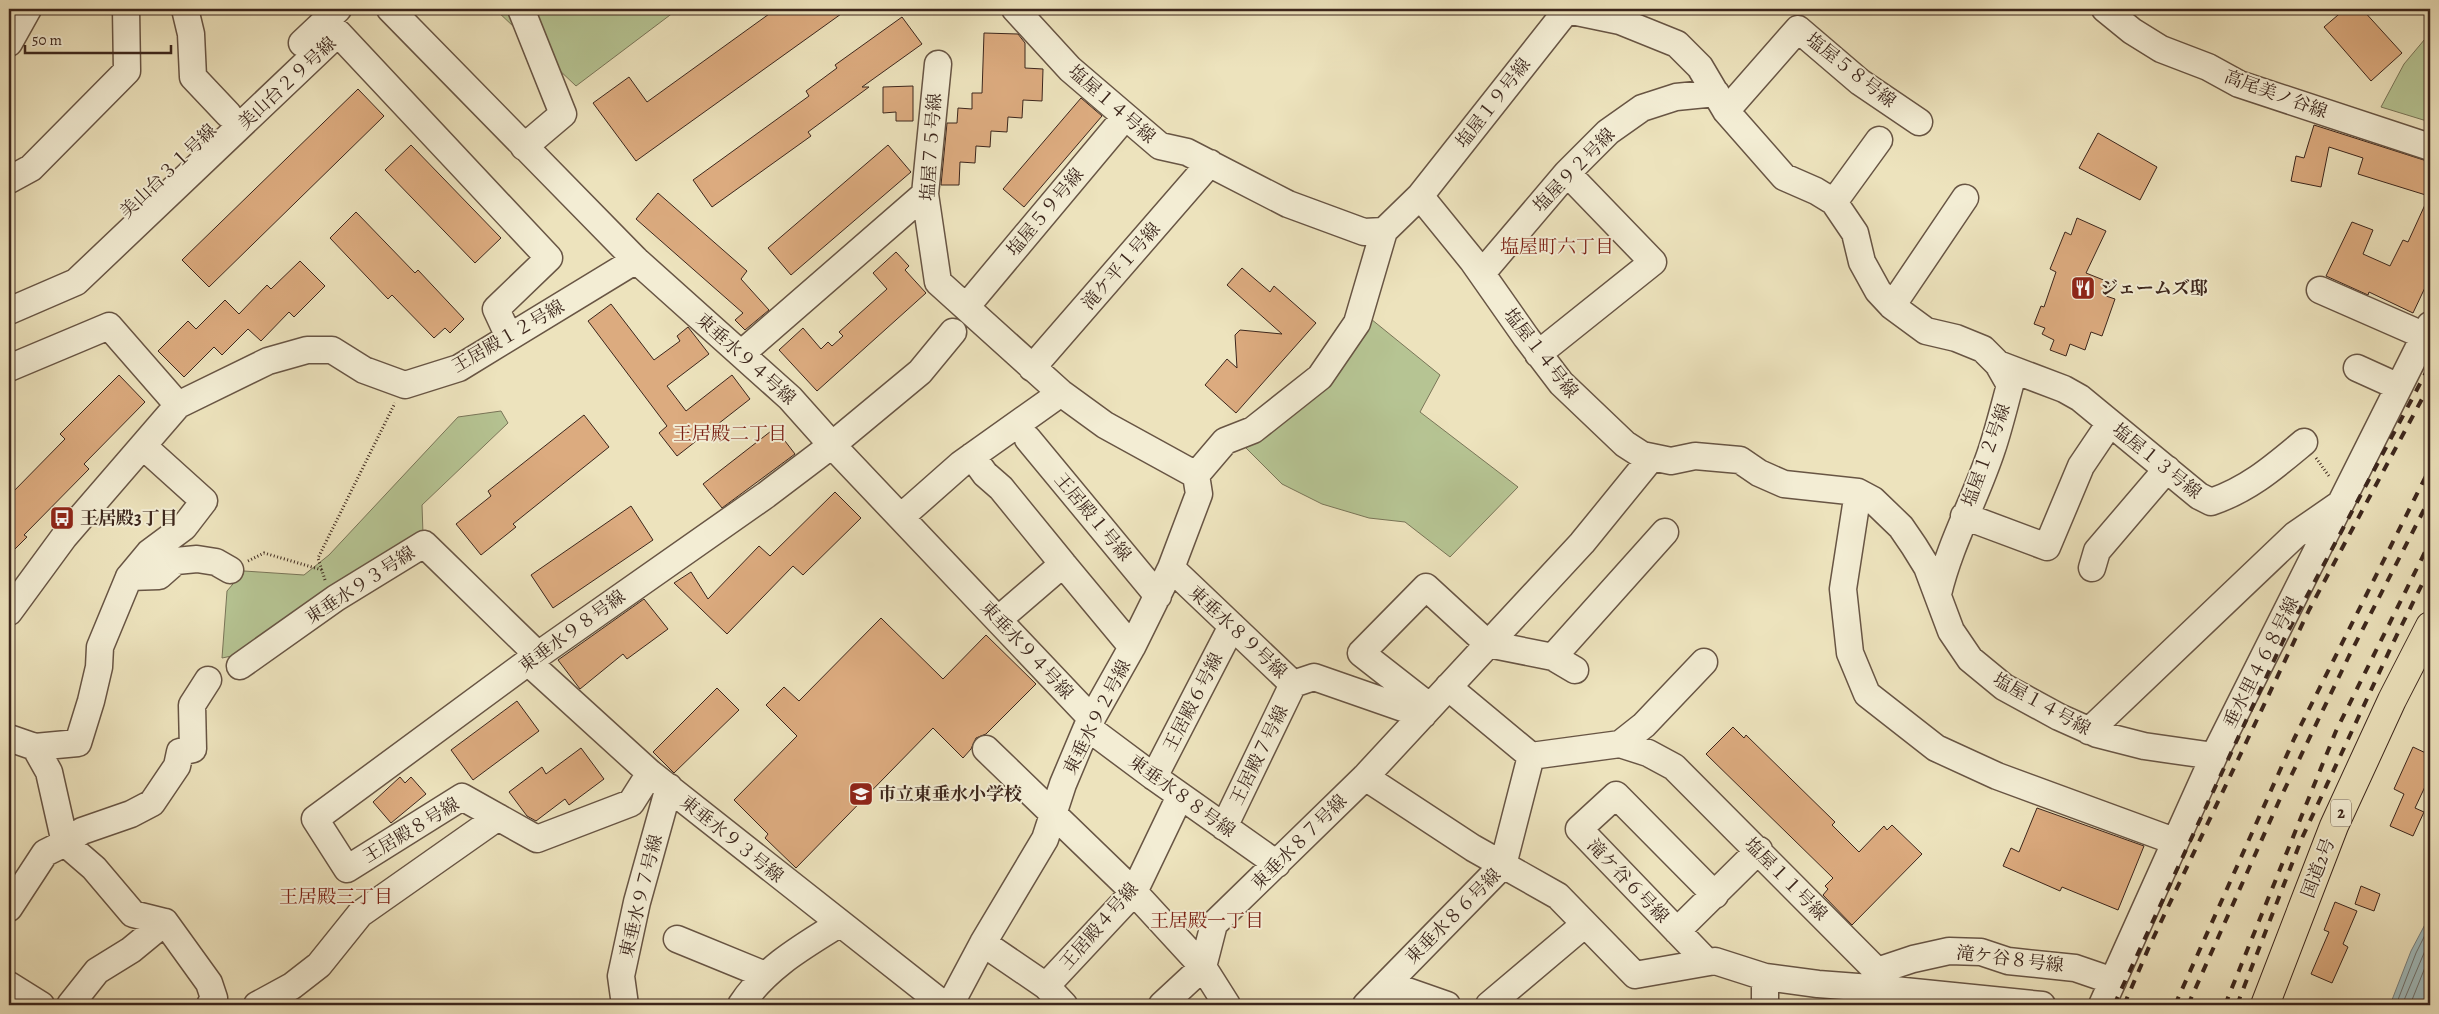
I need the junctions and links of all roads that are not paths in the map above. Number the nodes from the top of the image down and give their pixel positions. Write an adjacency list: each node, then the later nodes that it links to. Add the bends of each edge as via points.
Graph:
1 (28, 9): 11 (street)
2 (126, 9): 23 (street, via 127,71 31,168)
3 (185, 9): 13 (street, via 191,34)
4 (204, 9): 13 (street, via 206,58)
5 (338, 9): 15 (street, 美山台３１号線)
6 (390, 9): 19 (street, 東垂水９４号線)
7 (521, 9): 19 (street, via 562,114)
8 (1015, 9): 16 (street, 塩屋１４号線, via 1070,70)
9 (1566, 9): 14 (street, 塩屋１２号線, via 1620,21 1677,44 1700,67); 25 (street, 塩屋１９号線)
10 (2105, 9): 20 (street, 高尾美ノ谷線, via 2161,49 2208,67 2240,84)
11 (9, 42)
12 (938, 64): 24 (street, 塩屋７５号線)
13 (193, 76): 15 (street)
14 (1721, 102): 17 (street, 塩屋５８号線, via 1798,29 1860,82); 22 (street, 塩屋９２号線, via 1676,96 1642,108 1608,132); 27 (street, 塩屋１２号線, via 1784,177)
15 (228, 114): 32 (street, 美山台３１号線, via 63,273)
16 (1125, 116): 21 (street, 塩屋１４号線, via 1160,146 1187,152); 34 (street, 塩屋５９号線)
17 (1920, 122)
18 (1879, 140): 27 (street)
19 (524, 147): 29 (street, 東垂水９４号線)
20 (2430, 148)
21 (1210, 164): 28 (street, 塩屋１４号線, via 1288,204 1364,232); 43 (street, 滝ケ平１号線)
22 (1568, 172): 30 (street, 塩屋９２号線); 40 (street, via 1653,262)
23 (9, 180)
24 (925, 194): 34 (street, 塩屋７５号線, via 938,282); 39 (street)
25 (1420, 196): 28 (street); 30 (street, 塩屋１４号線)
26 (1965, 198): 33 (street)
27 (1834, 202): 33 (street, 塩屋１２号線, via 1855,233 1862,262 1878,291)
28 (1384, 231): 56 (street, via 1357,322 1320,377 1253,430 1226,441)
29 (636, 260): 38 (street, 王居殿１２号線); 39 (street, 東垂水９４号線)
30 (1482, 273): 40 (street, 塩屋１４号線)
31 (2320, 290): 36 (street)
32 (9, 295)
33 (1892, 306): 41 (street, 塩屋１２号線, via 1926,331 1983,349)
34 (966, 307): 43 (street, 塩屋７５号線)
35 (9, 311): 38 (street, 美山台２９号線, via 76,282 338,33 549,258 496,308)
36 (2428, 330): 45 (street, 垂水里４６８号線)
37 (953, 332): 51 (street, 東垂水９８号線, via 920,372)
38 (509, 337): 47 (street, 王居殿１２号線, via 459,368 405,385 364,370 332,350 307,350 268,361)
39 (741, 354): 51 (street, 東垂水９４号線, via 790,398)
40 (1538, 354): 54 (street, 塩屋１４号線, via 1561,384 1606,428 1637,451)
41 (1998, 364): 48 (street, 塩屋１３号線, via 2064,389); 59 (street, 塩屋１２号線, via 2010,386 1992,450)
42 (9, 368): 47 (street, via 109,326)
43 (1032, 368): 46 (street, 塩屋７５号線)
44 (2357, 368): 45 (street)
45 (2399, 387): 58 (street, 垂水里４６８号線)
46 (1060, 393): 53 (street); 56 (street, 塩屋７５号線, via 1105,425)
47 (178, 405): 52 (street)
48 (2110, 423): 55 (street, 塩屋１３号線); 59 (street, via 2081,466 2047,547)
49 (1028, 439): 68 (street, 王居殿１号線)
50 (2304, 442): 55 (street, 塩屋１３号線, via 2265,475 2235,494 2211,502)
51 (832, 445): 60 (street, 東垂水９４号線); 75 (street, 東垂水９８号線)
52 (143, 446): 66 (street, via 204,501 184,527 148,553); 69 (street, via 64,537)
53 (972, 456): 60 (street); 62 (street)
54 (1652, 456): 57 (street, 塩屋１４号線, via 1671,461 1695,456 1740,460 1784,484); 73 (street, 東垂水８７号線, via 1582,543)
55 (2167, 470): 64 (street, via 2097,551)
56 (1196, 475): 63 (street, 東垂水９２号線, via 1199,494)
57 (1858, 492): 67 (street, 塩屋１４号線, via 1873,500 1901,527 1927,567); 98 (street, via 1843,589 1850,653 1867,694 1936,748 1997,776)
58 (2342, 500): 83 (street, via 2295,535); 89 (street, 垂水里４６８号線)
59 (1964, 516): 67 (street, 塩屋１２号線, via 1945,562)
60 (901, 517): 70 (street, 東垂水９４号線)
61 (1665, 532): 73 (street, via 1564,664)
62 (1063, 564): 70 (street); 74 (street)
63 (1171, 568): 68 (street, 東垂水９２号線); 71 (street, 東垂水８９号線)
64 (2092, 568)
65 (230, 570): 66 (street, via 216,562 196,559 176,561 158,576)
66 (129, 577): 86 (street, via 100,647 92,701 78,744)
67 (1938, 594): 83 (street, 塩屋１４号線, via 1951,631 1970,659 2004,687)
68 (1158, 596): 74 (street, 東垂水９２号線)
69 (9, 612)
70 (999, 619): 82 (street, 東垂水９４号線)
71 (1232, 626): 79 (street, 東垂水８９号線); 90 (street, 王居殿６号線)
72 (2430, 626): 138 (highway, 国道2号 / 2, via 2334,826)
73 (1488, 644): 80 (street, 東垂水８７号線); 81 (street, via 1426,587 1361,653)
74 (1132, 647): 82 (street, 東垂水９２号線)
75 (533, 658): 77 (street, 東垂水９３号線, via 424,544 336,598); 92 (street, 東垂水９３号線); 96 (street, 東垂水９８号線)
76 (1704, 662): 85 (street, via 1644,725)
77 (240, 666)
78 (208, 680): 99 (street, via 192,706 193,749 180,752 177,766 152,803 82,831)
79 (1293, 684): 81 (street, 東垂水８９号線, via 1314,677); 97 (street, 王居殿７号線)
80 (1448, 687): 81 (street, 東垂水８７号線); 88 (street)
81 (1426, 711): 91 (street, 東垂水８７号線)
82 (1089, 723): 90 (street, 東垂水８８号線); 94 (street, 東垂水９２号線)
83 (2089, 730): 89 (street, 塩屋１４号線, via 2144,746)
84 (9, 738): 86 (street)
85 (1620, 744): 88 (street, 塩屋１１号線); 100 (street, 塩屋１１号線, via 1648,752 1674,767)
86 (35, 747): 99 (street, via 49,772)
87 (986, 749): 94 (street)
88 (1531, 756): 102 (street, 東垂水８６号線)
89 (2214, 756): 98 (street, 垂水里４６８号線)
90 (1154, 777): 93 (street, 東垂水８８号線)
91 (1365, 777): 101 (street, 東垂水８７号線); 102 (street, via 1399,802)
92 (660, 780): 95 (street, 王居殿８号線, via 631,803 537,839); 107 (street, 東垂水９３号線); 125 (street, 東垂水９７号線, via 621,976)
93 (1180, 796): 97 (street, 東垂水８８号線); 103 (street, 王居殿４号線)
94 (1053, 814): 103 (street); 111 (street, 東垂水９２号線, via 1045,839)
95 (498, 817): 96 (street, 王居殿８号線, via 462,797 347,869); 124 (street, via 360,914 319,965 292,986)
96 (315, 819)
97 (1224, 827): 101 (street, 東垂水８８号線)
98 (2174, 841): 117 (street, 垂水里４６８号線)
99 (65, 843): 105 (street, via 45,853); 106 (street, via 94,868 133,914)
100 (1759, 850): 104 (street); 116 (street, 塩屋１１号線)
101 (1277, 864): 113 (street, 東垂水８７号線, via 1214,924)
102 (1503, 865): 108 (street, via 1558,896); 118 (street, 東垂水８６号線)
103 (1134, 892): 113 (street); 120 (street, 王居殿４号線)
104 (1715, 894): 109 (street); 109 (street, 滝ケ谷６号線, via 1616,795 1579,829)
105 (9, 908)
106 (165, 922): 122 (street, via 131,950 97,971); 123 (street, via 209,983 214,998)
107 (839, 924): 114 (street, via 786,957); 127 (street, 東垂水９３号線)
108 (1586, 924): 112 (street, via 1635,975); 134 (street)
109 (1677, 931): 112 (street, 滝ケ谷６号線)
110 (677, 939): 114 (street)
111 (983, 944): 120 (street, 王居殿４号線); 128 (street, 東垂水９２号線)
112 (1707, 962): 115 (street, via 1715,961)
113 (1203, 967): 130 (street); 131 (street)
114 (765, 975): 126 (street)
115 (1765, 977): 116 (street, via 1818,984); 135 (street)
116 (1881, 980): 117 (street, 滝ケ谷８号線, via 1913,959 1950,951 1981,952 2008,961 2075,968); 136 (street)
117 (2113, 981): 137 (street, 垂水里４６８号線)
118 (1386, 984): 132 (street, 東垂水８６号線); 133 (street)
119 (9, 985): 121 (street)
120 (1046, 986): 129 (street)
121 (40, 1005)
122 (70, 1005)
123 (210, 1005)
124 (257, 1005)
125 (626, 1005)
126 (741, 1005)
127 (944, 1005)
128 (950, 1005)
129 (1064, 1005)
130 (1162, 1005)
131 (1228, 1005)
132 (1366, 1005)
133 (1447, 1005)
134 (1489, 1005)
135 (1765, 1005)
136 (2042, 1005)
137 (2102, 1005)
138 (2265, 1005)

